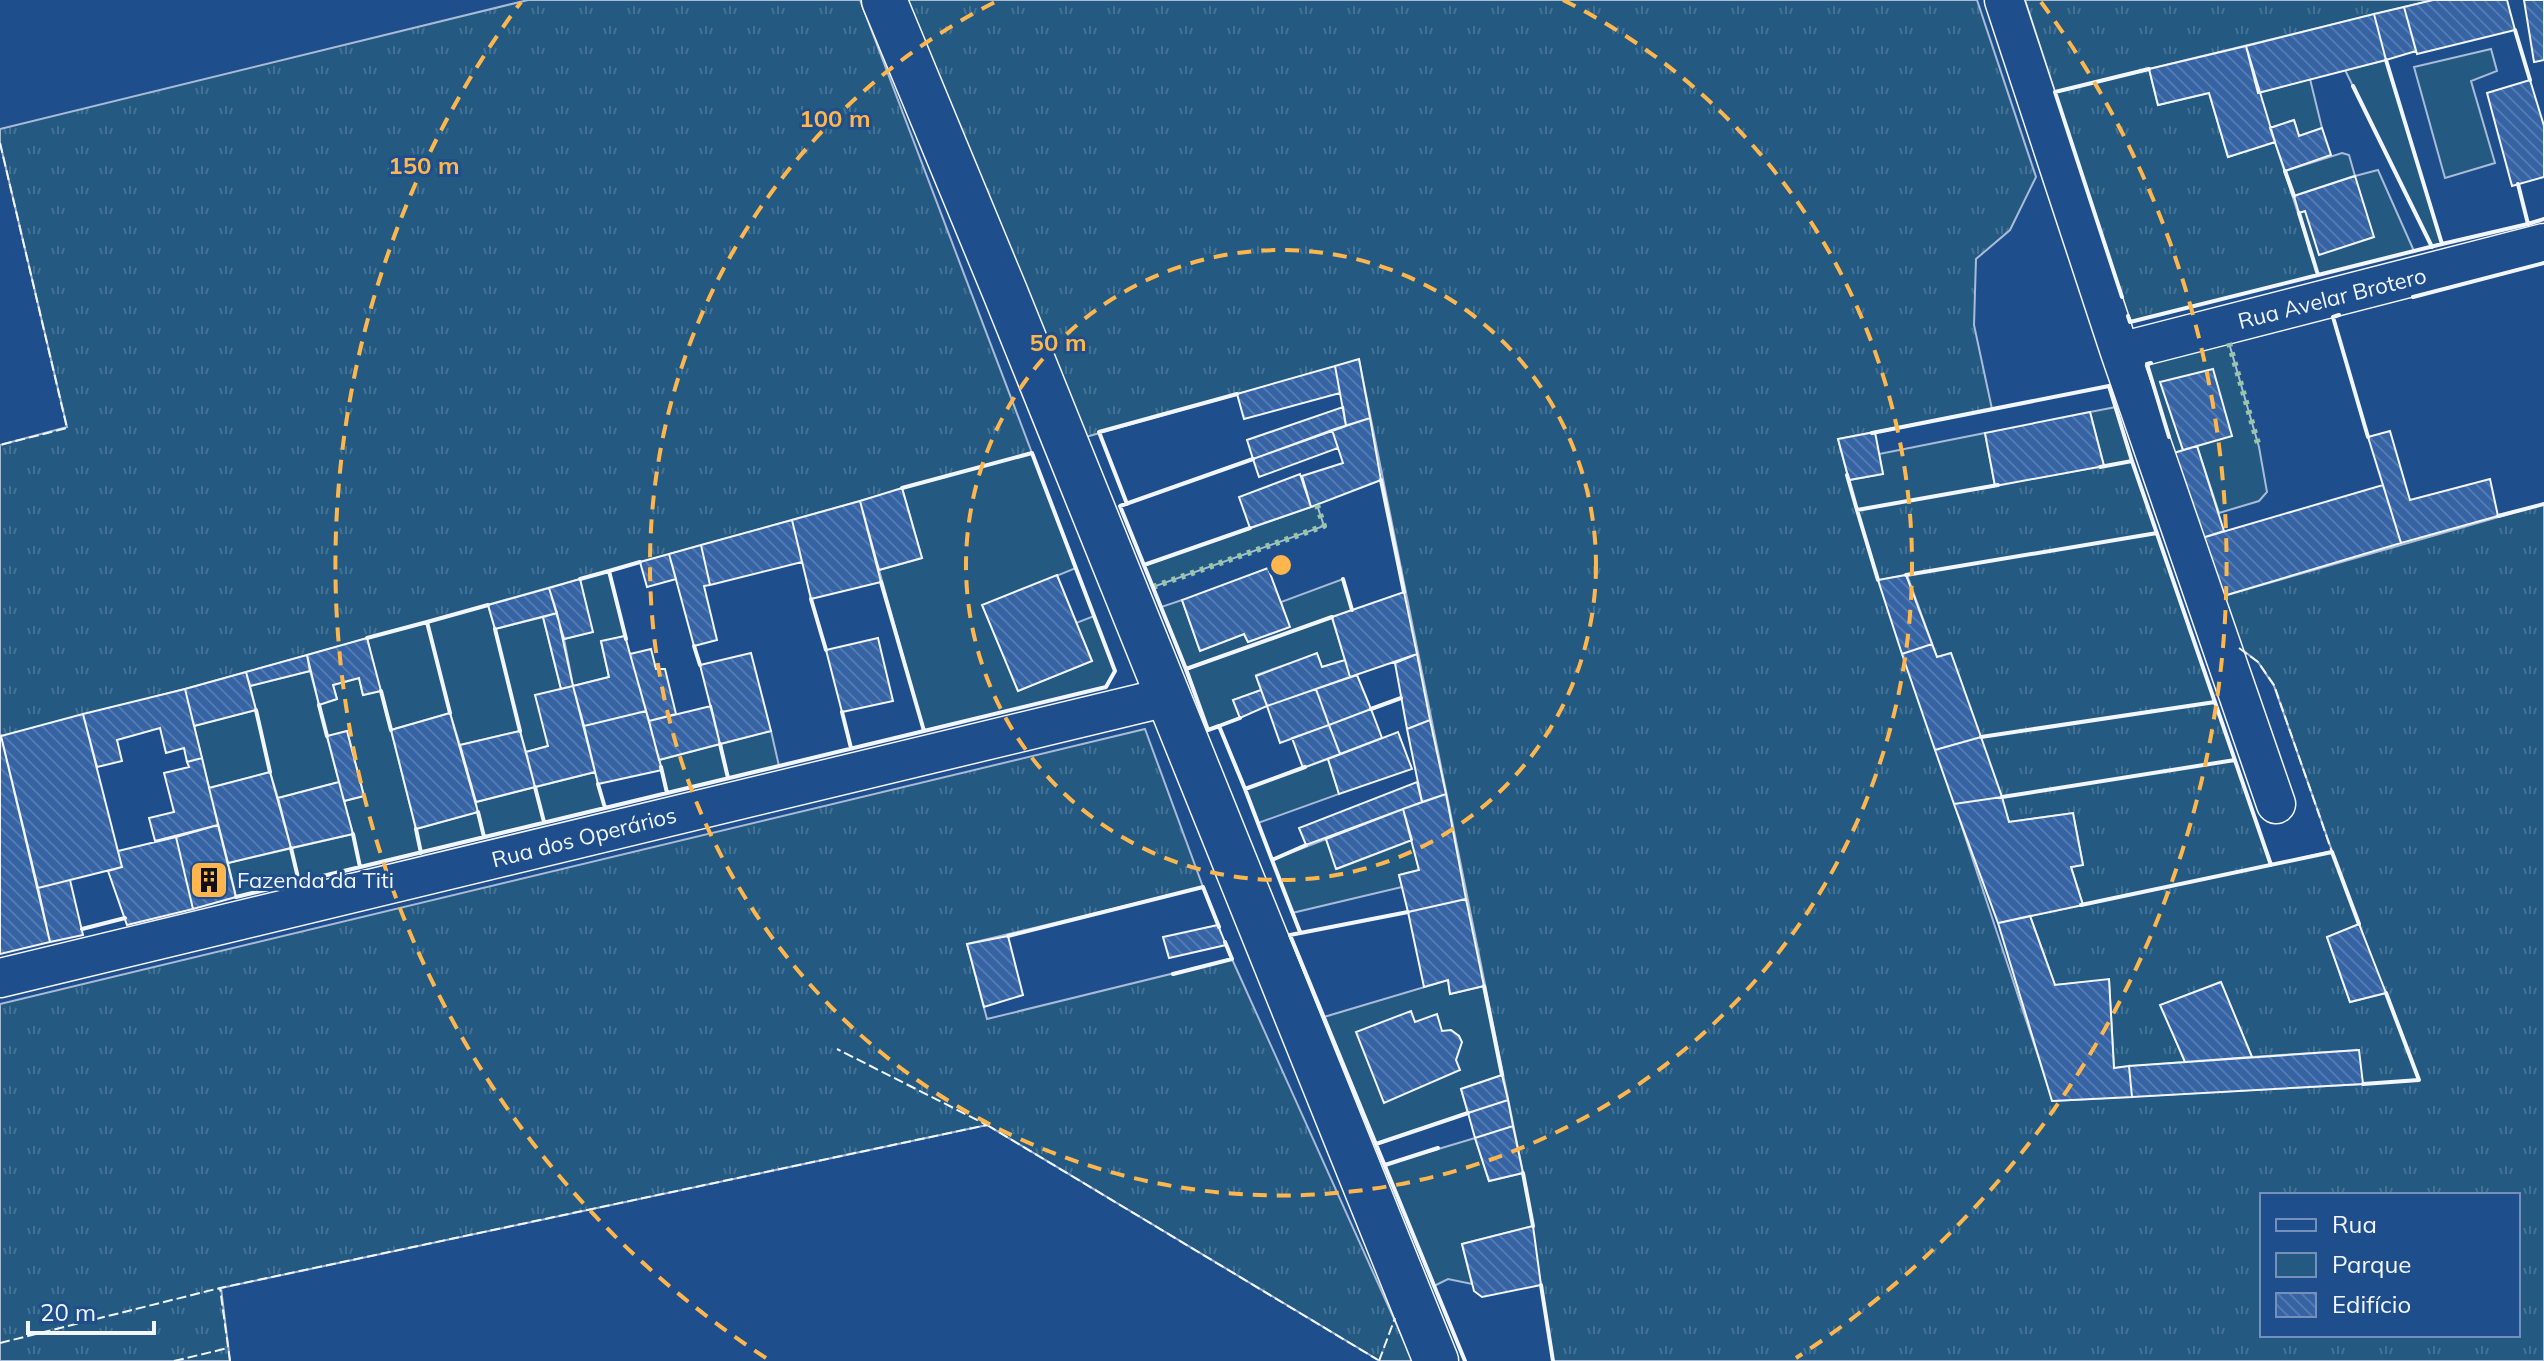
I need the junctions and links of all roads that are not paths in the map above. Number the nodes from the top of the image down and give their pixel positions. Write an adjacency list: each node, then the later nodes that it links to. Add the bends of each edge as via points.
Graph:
1 (884, 0): 5 (main road)
2 (2004, 0): 4 (street)
3 (2544, 243): 4 (street, Rua Avelar Brotero)
4 (2120, 352): 6 (street)
5 (1167, 697): 7 (street, Rua dos Operários); 8 (main road)
6 (2276, 804)
7 (0, 978)
8 (1436, 1361)

